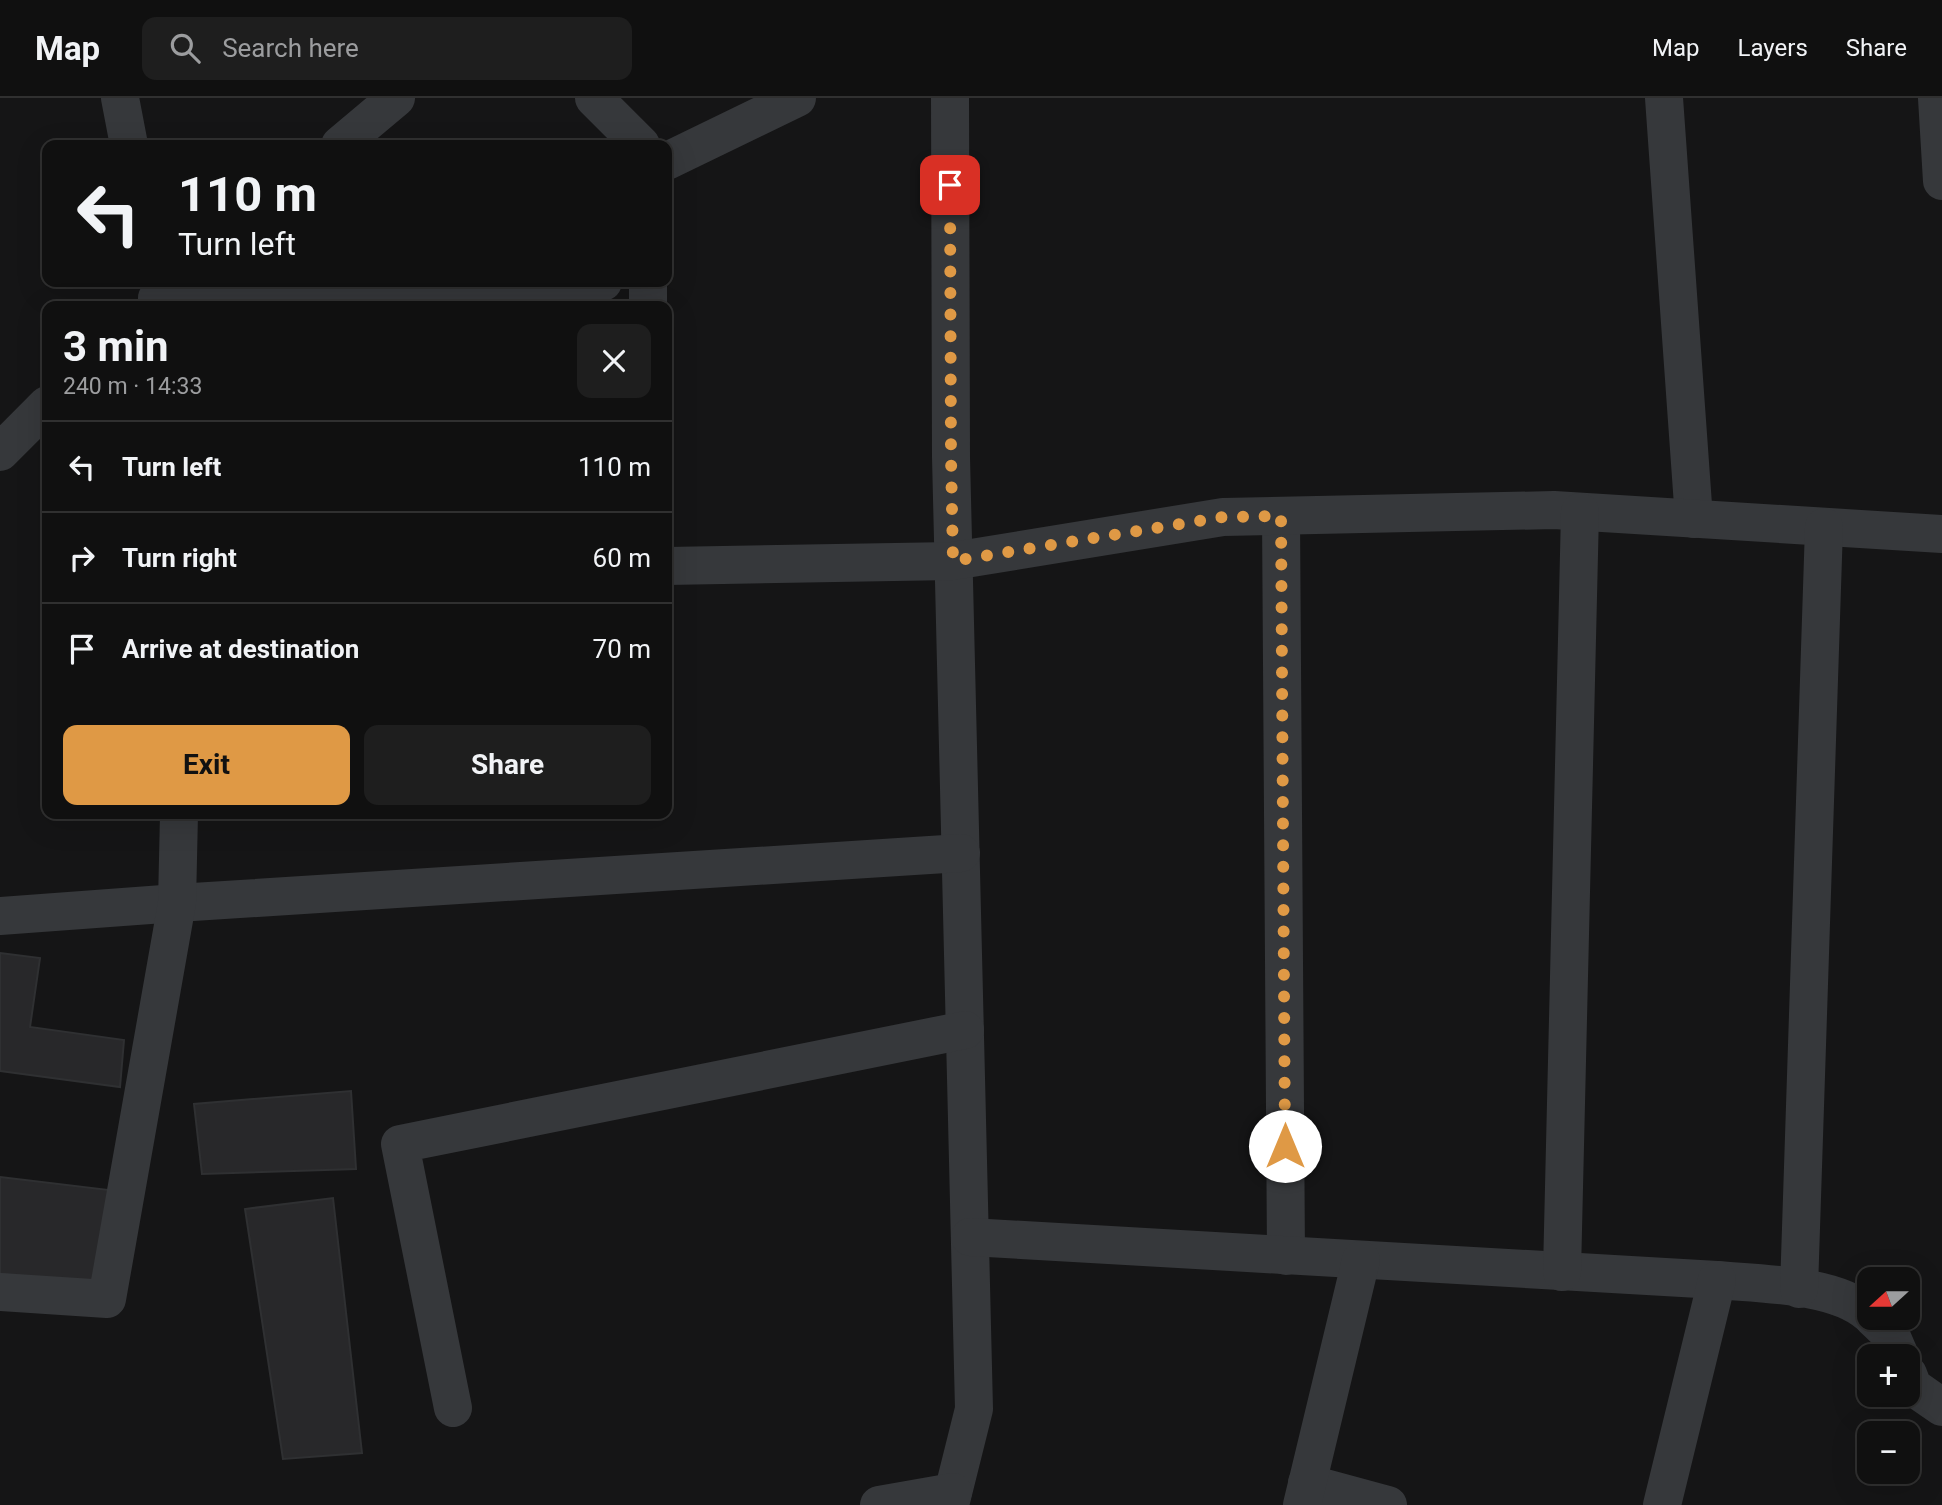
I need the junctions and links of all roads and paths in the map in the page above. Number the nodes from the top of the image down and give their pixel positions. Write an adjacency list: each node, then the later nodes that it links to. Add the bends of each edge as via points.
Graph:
1 (120, 98): 8 (street)
2 (397, 98): 9 (street)
3 (594, 98): 10 (street)
4 (797, 98): 11 (street)
5 (950, 98): 22 (street)
6 (1664, 98): 19 (street)
7 (1937, 98): 12 (street)
8 (128, 140)
9 (346, 140)
10 (636, 140)
11 (672, 159)
12 (1942, 181)
13 (432, 287): 14 (street)
14 (158, 295)
15 (42, 410): 16 (street)
16 (0, 452)
17 (1580, 512): 18 (street); 19 (street); 32 (street)
18 (1281, 516): 22 (street, via 1223,517); 30 (street)
19 (1694, 519): 20 (street)
20 (1824, 527): 21 (street); 34 (street)
21 (1942, 534)
22 (953, 561): 23 (street); 25 (street)
23 (672, 566)
24 (179, 819): 26 (street)
25 (961, 853): 26 (street); 28 (street)
26 (177, 903): 27 (street); 35 (street, via 107,1299)
27 (0, 916)
28 (965, 1030): 29 (street); 39 (street, via 400,1144)
29 (970, 1237): 30 (street); 41 (street, via 974,1409)
30 (1286, 1255): 31 (street)
31 (1361, 1260): 32 (street); 40 (street)
32 (1562, 1272): 33 (street)
33 (1717, 1280): 34 (street); 44 (street)
34 (1799, 1289): 36 (street)
35 (0, 1292)
36 (1857, 1304)
37 (1920, 1392): 38 (street)
38 (1942, 1407)
39 (453, 1408)
40 (1305, 1494): 43 (street)
41 (952, 1498): 42 (street)
42 (879, 1505)
43 (1388, 1505)
44 (1662, 1505)

